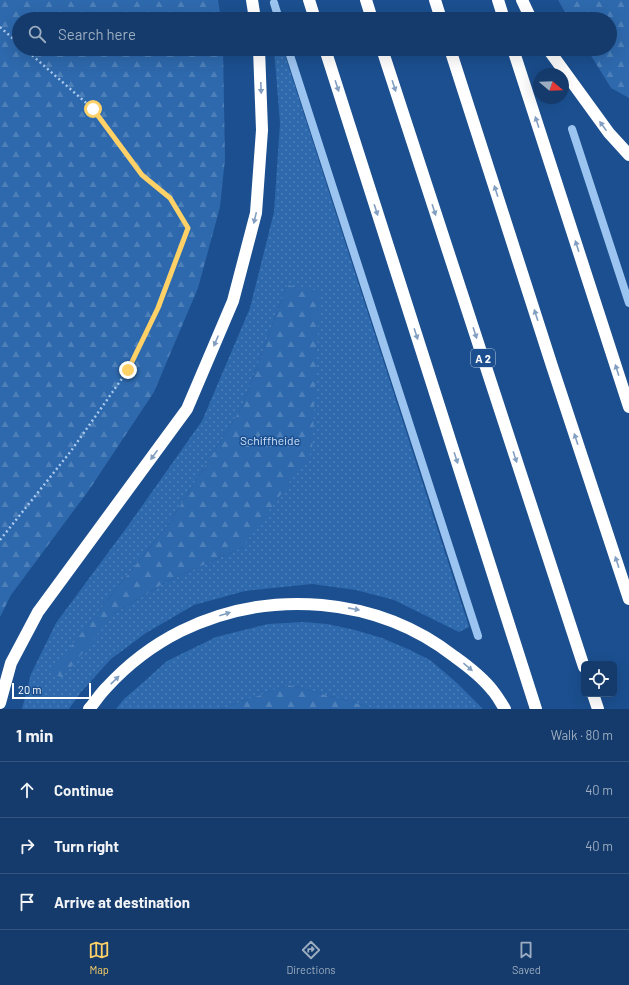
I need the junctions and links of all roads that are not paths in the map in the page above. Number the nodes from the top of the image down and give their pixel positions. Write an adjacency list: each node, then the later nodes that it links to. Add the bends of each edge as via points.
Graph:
1 (252, 0): 7 (highway)
2 (309, 0): 8 (highway)
3 (366, 0): 9 (highway)
4 (435, 0): 10 (highway)
5 (498, 0): 11 (highway)
6 (522, 0): 12 (highway)
7 (255, 12)
8 (313, 12)
9 (370, 12)
10 (439, 12)
11 (502, 12)
12 (528, 12)
13 (260, 56): 24 (highway, one-way to 24, via 262,130 256,213 233,300 186,409 38,612 11,663)
14 (327, 56): 27 (highway, one-way to 27)
15 (384, 56): 22 (highway, A 2, one-way to 22)
16 (452, 56): 21 (highway, one-way to 16)
17 (515, 56): 20 (highway, one-way to 17)
18 (553, 56): 19 (highway, one-way to 18, via 608,133)
19 (629, 155)
20 (629, 407)
21 (629, 599)
22 (582, 661)
23 (594, 697): 28 (highway)
24 (0, 703)
25 (89, 709): 26 (highway, one-way to 26, via 128,666 153,647 180,632 238,610 300,603 362,611 420,633 471,669 493,691)
26 (505, 709)
27 (536, 709)
28 (598, 709)

